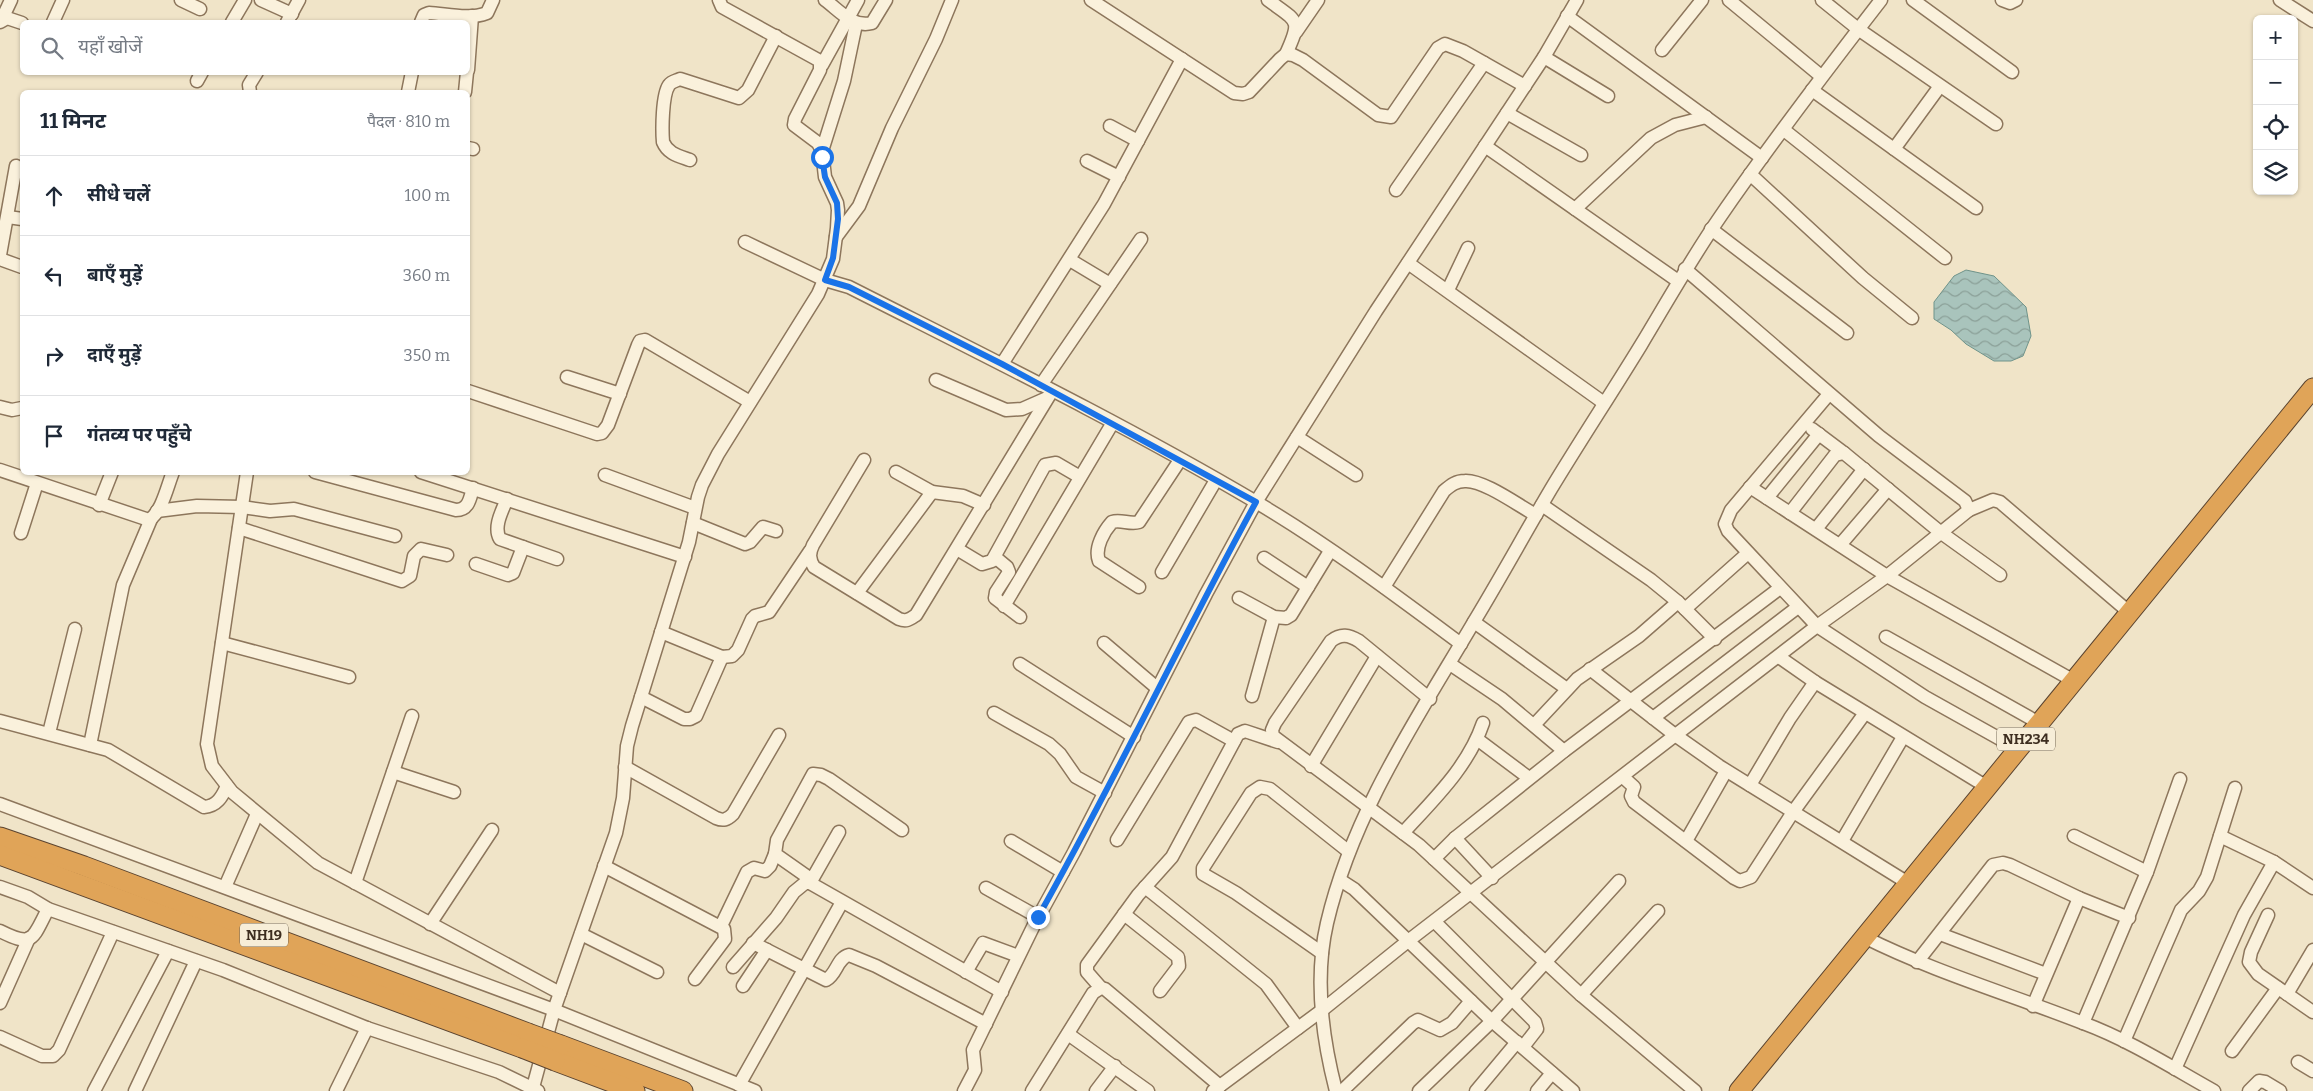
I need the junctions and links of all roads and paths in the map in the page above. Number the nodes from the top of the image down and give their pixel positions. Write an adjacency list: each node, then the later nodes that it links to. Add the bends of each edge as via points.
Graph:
1 (11, 0): 29 (street)
2 (63, 0): 30 (street)
3 (181, 0): 25 (street)
4 (245, 0): 31 (street)
5 (261, 0): 28 (street)
6 (299, 0): 28 (street)
7 (493, 0): 26 (street, via 487,13)
8 (719, 0): 39 (street, via 722,7)
9 (825, 0): 33 (street)
10 (858, 0): 33 (street)
11 (886, 0): 33 (street, via 872,23)
12 (952, 0): 80 (street, via 859,206)
13 (1092, 0): 43 (street)
14 (1268, 0): 37 (street, via 1293,18)
15 (1318, 0): 37 (street)
16 (1577, 0): 27 (street)
17 (1702, 0): 40 (street)
18 (1729, 0): 50 (street)
19 (1822, 0): 36 (street)
20 (1881, 0): 36 (street)
21 (1912, 0): 46 (street)
22 (2002, 0): 23 (street, via 2010,3)
23 (2016, 0)
24 (2280, 0): 34 (street)
25 (200, 9)
26 (472, 16): 32 (street, via 429,13 424,14); 38 (street)
27 (1567, 16): 42 (street); 59 (street)
28 (289, 18)
29 (1, 20): 35 (street, via 12,18)
30 (54, 20)
31 (233, 20)
32 (422, 20)
33 (852, 20): 45 (street); 66 (street, via 844,80)
34 (2313, 21)
35 (20, 22)
36 (1858, 29): 50 (street); 52 (street)
37 (1296, 32): 41 (street)
38 (470, 35)
39 (776, 36): 45 (street, via 817,58); 69 (street, via 748,90 739,98 680,80 668,86 663,142 666,149)
40 (1662, 50)
41 (1286, 54): 43 (street, via 1249,92 1243,94 1226,88); 44 (street, via 1303,60 1385,117 1391,117 1397,110 1438,48 1445,44)
42 (1544, 57): 51 (street); 57 (street)
43 (1182, 59): 63 (street)
44 (1484, 63): 51 (street); 74 (street)
45 (822, 65): 66 (street, via 794,125 818,143)
46 (2012, 72)
47 (255, 75): 53 (street)
48 (411, 75): 54 (street)
49 (467, 75): 55 (street)
50 (1821, 76): 56 (street)
51 (1525, 86): 58 (street)
52 (1940, 86): 60 (street); 65 (street)
53 (250, 90)
54 (408, 90)
55 (465, 90)
56 (1812, 90): 62 (street); 65 (street)
57 (1608, 96)
58 (1506, 114): 64 (street); 67 (street)
59 (1706, 117): 68 (street); 76 (street, via 1675,125 1651,138)
60 (1996, 124)
61 (1110, 126): 63 (street)
62 (1784, 130): 68 (street); 85 (street)
63 (1138, 141): 73 (street)
64 (1485, 146): 76 (street); 88 (street)
65 (1894, 149): 75 (street)
66 (822, 151): 80 (street, via 825,177 837,203)
67 (1581, 155)
68 (1762, 158): 72 (street)
69 (690, 160)
70 (1087, 161): 73 (street)
71 (16, 166): 77 (street)
72 (1750, 174): 79 (street); 95 (street, via 1863,278)
73 (1119, 177): 87 (street)
74 (1396, 190)
75 (1976, 208)
76 (1575, 209): 92 (street)
77 (8, 217): 78 (street); 84 (street)
78 (20, 219)
79 (1712, 229): 90 (street); 96 (street)
80 (836, 237): 91 (street)
81 (1141, 239): 93 (street)
82 (745, 242): 91 (street)
83 (1468, 248): 94 (street)
84 (0, 255)
85 (1945, 258)
86 (0, 259): 89 (street)
87 (1070, 260): 93 (street); 97 (street)
88 (1408, 263): 94 (street); 112 (street)
89 (20, 266)
90 (1685, 269): 92 (street); 104 (street)
91 (825, 280): 97 (street, via 849,287); 105 (street)
92 (1678, 281): 106 (street)
93 (1110, 284): 101 (street)
94 (1448, 290): 106 (street)
95 (1912, 318)
96 (1847, 333)
97 (1002, 364): 101 (street)
98 (567, 377): 103 (street)
99 (936, 380): 101 (street, via 1006,410 1022,409)
100 (2313, 388): 175 (highway, NH234)
101 (1047, 391): 110 (street); 137 (street)
102 (470, 392): 103 (street, via 597,434 606,430)
103 (620, 394): 105 (street, via 638,345 645,340)
104 (1829, 394): 109 (street); 141 (street, via 1965,501)
105 (750, 402): 139 (street, via 708,471)
106 (1604, 402): 140 (street)
107 (0, 407): 108 (street)
108 (20, 408)
109 (1804, 423): 111 (street); 129 (street)
110 (1112, 424): 115 (street); 126 (street)
111 (1819, 434): 113 (street); 133 (street)
112 (1297, 437): 125 (street); 135 (street)
113 (1844, 453): 116 (street); 142 (street, via 1835,455)
114 (864, 460): 154 (street)
115 (1180, 460): 127 (street); 168 (street, via 1138,522 1112,522 1098,546 1100,560)
116 (1864, 469): 131 (street); 146 (street)
117 (0, 470): 128 (street)
118 (896, 472): 132 (street)
119 (111, 475): 136 (street)
120 (172, 475): 143 (street)
121 (247, 475): 138 (street)
122 (326, 475): 130 (street, via 456,510 468,505)
123 (431, 475): 130 (street)
124 (605, 475): 139 (street)
125 (1356, 475)
126 (1080, 478): 159 (street, via 1056,463 1046,464); 173 (street)
127 (1216, 480): 135 (street); 163 (street)
128 (37, 483): 136 (street); 149 (street)
129 (1750, 487): 133 (street); 156 (street, via 1731,510 1725,524)
130 (473, 488): 134 (street)
131 (1888, 489): 148 (street); 151 (street)
132 (932, 492): 137 (street, via 963,496); 170 (street)
133 (1767, 498): 142 (street)
134 (507, 499): 152 (street, via 497,526 498,534 506,541); 158 (street)
135 (1256, 502): 155 (street); 196 (street)
136 (99, 505): 143 (street, via 145,520)
137 (984, 505): 153 (street)
138 (242, 507): 143 (street, via 197,506); 145 (street); 150 (street, via 270,511 294,509)
139 (696, 508): 144 (street)
140 (1539, 510): 167 (street, via 1477,482 1454,483 1444,490); 172 (street, via 1632,565); 178 (street)
141 (1969, 510): 148 (street); 175 (street, via 1985,501 2000,502)
142 (1790, 513): 146 (street)
143 (154, 515): 218 (street, via 123,585)
144 (693, 523): 147 (street, via 744,544 750,542 763,527); 158 (street)
145 (239, 528): 157 (street, via 402,581 410,576 414,556 421,549); 184 (street)
146 (1816, 529): 151 (street)
147 (776, 531)
148 (1940, 532): 164 (street); 165 (street)
149 (21, 534)
150 (395, 536)
151 (1840, 545): 165 (street)
152 (523, 547): 161 (street); 162 (street, via 513,573 508,575)
153 (957, 549): 159 (street, via 982,564 988,564); 170 (street, via 916,615 910,619 899,619)
154 (810, 551): 170 (street, via 814,567); 188 (street, via 770,612 755,616 738,650 732,656)
155 (1330, 551): 166 (street); 167 (street)
156 (1748, 553): 169 (street); 172 (street)
157 (447, 555)
158 (684, 557): 181 (street)
159 (995, 557): 173 (street, via 1009,572 995,598)
160 (1264, 558): 166 (street)
161 (557, 559)
162 (476, 564)
163 (1162, 572)
164 (2000, 575)
165 (1887, 576): 179 (street); 194 (street)
166 (1308, 587): 177 (street, via 1291,615)
167 (1384, 587): 186 (street)
168 (1139, 588)
169 (1780, 588): 174 (street); 183 (street)
170 (857, 593)
171 (1239, 598): 177 (street)
172 (1682, 605): 183 (street); 192 (street)
173 (1004, 606): 176 (street)
174 (1798, 607): 179 (street); 205 (street)
175 (2130, 613): 194 (highway, NH234)
176 (1020, 617)
177 (1274, 617): 198 (street)
178 (1474, 622): 186 (street); 197 (street)
179 (1817, 626): 189 (street); 219 (street, via 1925,697)
180 (74, 629): 210 (street)
181 (661, 632): 188 (street); 199 (street)
182 (1886, 637): 207 (street)
183 (1714, 639): 201 (street)
184 (222, 643): 193 (street); 229 (street, via 207,744 212,766)
185 (1104, 643): 196 (street)
186 (1461, 644): 191 (street)
187 (1377, 656): 200 (street); 217 (street, via 1350,636 1343,635 1331,641 1275,723 1272,730); 221 (street)
188 (722, 657): 199 (street, via 696,716 690,719)
189 (1779, 657): 195 (street); 212 (street)
190 (1020, 664): 213 (street)
191 (1450, 664): 200 (street); 208 (street)
192 (1590, 669): 197 (street); 201 (street)
193 (349, 677)
194 (2074, 681): 207 (highway, NH234)
195 (1815, 682): 203 (street); 228 (street)
196 (1158, 688): 213 (street)
197 (1568, 689): 208 (street)
198 (1252, 696)
199 (641, 697): 222 (street, via 627,746)
200 (1430, 699): 235 (street, via 1398,749)
201 (1630, 700): 205 (street); 220 (street)
202 (994, 713): 233 (street, via 1049,744 1076,777)
203 (1865, 713): 214 (street); 236 (street)
204 (412, 716): 224 (street)
205 (1652, 718): 212 (street)
206 (1483, 723): 215 (street)
207 (2039, 723): 219 (highway, NH234)
208 (1535, 724): 220 (street)
209 (1, 725): 210 (street)
210 (48, 733): 218 (street)
211 (779, 735): 222 (street, via 728,819 716,818)
212 (1675, 736): 223 (street); 225 (street)
213 (1134, 737): 233 (street)
214 (1903, 737): 230 (street); 249 (street)
215 (1477, 739): 226 (street); 241 (street, via 1457,773)
216 (1234, 741): 217 (street, via 1241,731 1245,731); 246 (street, via 1196,720 1189,722); 265 (street, via 1172,857)
217 (1278, 742): 221 (street)
218 (90, 745): 229 (street, via 119,755 204,807 218,801)
219 (2018, 749): 230 (highway, NH234)
220 (1564, 751): 226 (street)
221 (1311, 766): 235 (street)
222 (626, 767): 255 (street, via 624,798)
223 (1726, 770): 228 (street); 248 (street)
224 (393, 772): 232 (street); 262 (street)
225 (1623, 777): 248 (street, via 1634,787 1631,796 1634,802); 258 (street)
226 (1529, 778): 245 (street)
227 (2180, 779): 257 (street)
228 (1750, 785): 236 (street)
229 (227, 786): 237 (street)
230 (1987, 787): 263 (highway, NH234)
231 (2235, 788): 243 (street)
232 (454, 792)
233 (1105, 793): 256 (street)
234 (0, 804): 266 (street)
235 (1368, 807): 241 (street); 250 (street)
236 (1793, 812): 248 (street, via 1751,877 1745,880 1734,878); 249 (street)
237 (257, 814): 262 (street, via 318,863); 266 (street)
238 (492, 830): 279 (street)
239 (902, 830): 251 (street, via 817,774 810,777 777,840)
240 (839, 832): 261 (street)
241 (1403, 833): 253 (street)
242 (2074, 836): 257 (street)
243 (2220, 836): 254 (street); 325 (street, via 2207,876 2199,891 2181,910)
244 (0, 837): 324 (highway, NH19, via 84,866)
245 (1455, 838): 253 (street); 258 (street)
246 (1117, 840)
247 (1011, 841): 256 (street)
248 (1686, 841)
249 (1842, 841): 263 (street)
250 (1348, 851): 259 (street); 292 (street, via 1270,789 1260,787 1251,793 1203,868 1203,874 1208,878)
251 (776, 854): 261 (street); 280 (street, via 765,871 754,868 748,872)
252 (0, 855): 324 (highway, NH19)
253 (1434, 859): 269 (street)
254 (2274, 862): 268 (street); 331 (street, via 2244,915)
255 (604, 866): 280 (street); 283 (street)
256 (1063, 872): 276 (street)
257 (2147, 872): 277 (street)
258 (1492, 878): 269 (street)
259 (1340, 880): 287 (street, via 1354,889); 292 (street, via 1326,926)
260 (1619, 881): 296 (street)
261 (811, 882): 271 (street); 288 (street, via 801,885)
262 (355, 883): 279 (street)
263 (1908, 883): 285 (highway, NH234)
264 (0, 887): 272 (street, via 28,897)
265 (1145, 887): 274 (street); 321 (street, via 1266,984)
266 (225, 888): 314 (street)
267 (986, 888): 276 (street)
268 (2313, 888)
269 (1471, 894): 278 (street); 296 (street)
270 (2078, 898): 277 (street); 284 (street, via 2010,865 1997,863); 301 (street)
271 (842, 902): 298 (street); 300 (street)
272 (48, 909): 282 (street); 286 (street)
273 (1658, 911): 309 (street)
274 (1124, 914): 304 (street, via 1086,965 1087,972); 305 (street, via 1178,957 1179,966)
275 (2268, 915): 306 (street, via 2249,962 2258,974)
276 (1038, 917): 293 (street)
277 (2129, 918): 318 (street)
278 (1435, 922): 287 (street); 310 (street)
279 (430, 924): 308 (street)
280 (721, 926): 302 (street, via 725,939)
281 (0, 931): 286 (street, via 18,940)
282 (113, 932): 291 (street); 323 (street, via 59,1050 53,1056 42,1056)
283 (581, 934): 299 (street); 308 (street)
284 (1940, 934): 295 (street); 301 (street)
285 (1864, 937): 295 (street); 354 (highway, NH234)
286 (29, 938): 312 (street)
287 (1408, 941): 311 (street); 315 (street)
288 (754, 943): 289 (street); 297 (street)
289 (767, 950): 298 (street); 303 (street)
290 (2313, 950): 306 (street)
291 (168, 951): 294 (street); 337 (street)
292 (1322, 953): 315 (street)
293 (1018, 956): 300 (street, via 983,943); 307 (street)
294 (196, 961): 320 (street); 338 (street)
295 (1917, 962): 313 (street)
296 (1547, 963): 309 (street); 310 (street)
297 (733, 967)
298 (805, 971): 319 (street, via 826,980 843,957 849,955); 334 (street)
299 (657, 972)
300 (966, 972): 307 (street)
301 (2046, 974): 313 (street)
302 (695, 979)
303 (743, 986)
304 (1101, 988): 322 (street, via 1092,993); 335 (street, via 1155,1030)
305 (1160, 991)
306 (2282, 991): 316 (street); 327 (street)
307 (1002, 992): 319 (street)
308 (560, 993): 314 (street)
309 (1582, 995): 353 (street)
310 (1512, 998): 317 (street); 326 (street, via 1537,1025 1535,1032)
311 (1471, 1001): 317 (street); 348 (street, via 1452,1023 1440,1030 1418,1020)
312 (0, 1003)
313 (2034, 1006): 318 (street)
314 (554, 1010): 334 (street); 336 (street)
315 (1321, 1011): 321 (street); 347 (street, via 1323,1036)
316 (2313, 1012)
317 (1492, 1021): 326 (street); 349 (street)
318 (2083, 1023): 325 (street)
319 (986, 1024): 343 (street, via 973,1050 975,1070)
320 (367, 1028): 336 (street, via 499,1072); 339 (street)
321 (1298, 1028): 335 (street)
322 (1068, 1034): 330 (street); 344 (street)
323 (0, 1037)
324 (525, 1041): 328 (highway, NH19, bridge)
325 (2124, 1041): 331 (street)
326 (1520, 1044): 333 (street); 350 (street)
327 (2232, 1051)
328 (558, 1053): 340 (highway, NH19); 341 (highway, NH19)
329 (2298, 1062): 332 (street)
330 (1115, 1066): 345 (street); 346 (street)
331 (2175, 1069): 355 (street)
332 (2313, 1071)
333 (1552, 1073): 351 (street); 352 (street)
334 (739, 1085): 342 (street)
335 (1217, 1088)
336 (534, 1090)
337 (94, 1091)
338 (136, 1091)
339 (336, 1091)
340 (635, 1091)
341 (683, 1091)
342 (755, 1091)
343 (964, 1091)
344 (1032, 1091)
345 (1096, 1091)
346 (1148, 1091)
347 (1336, 1091)
348 (1342, 1091)
349 (1419, 1091)
350 (1476, 1091)
351 (1537, 1091)
352 (1573, 1091)
353 (1695, 1091)
354 (1740, 1091)
355 (2214, 1091)
356 (2249, 1091): 357 (street, via 2259,1081)
357 (2280, 1091)

